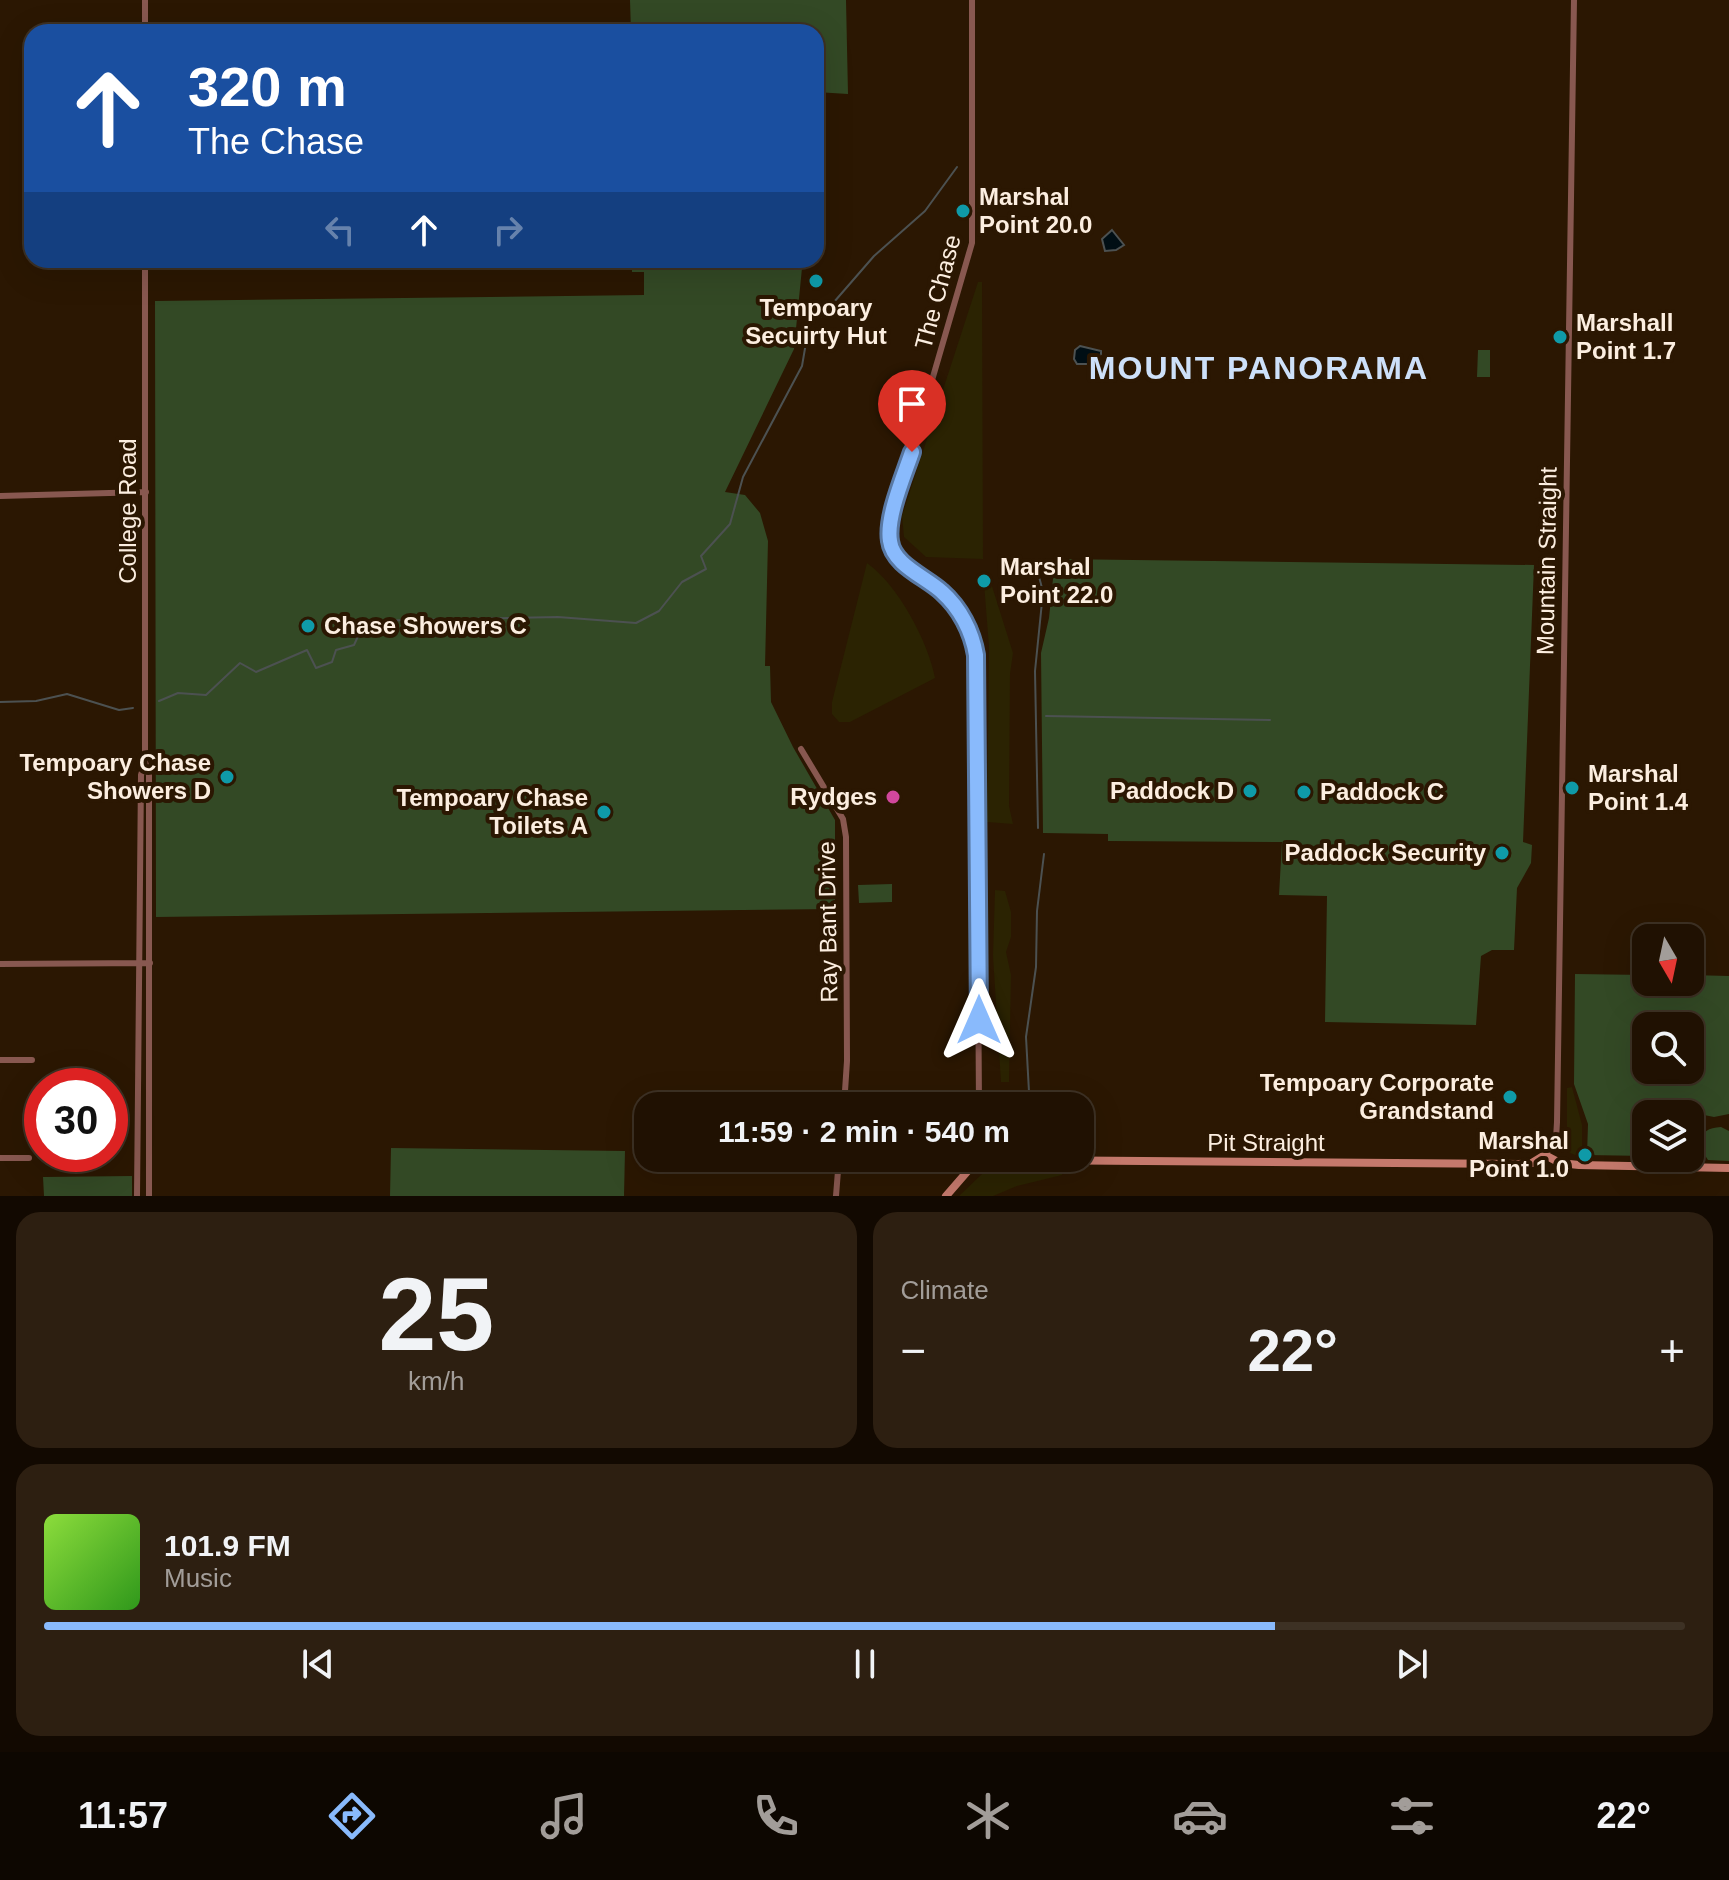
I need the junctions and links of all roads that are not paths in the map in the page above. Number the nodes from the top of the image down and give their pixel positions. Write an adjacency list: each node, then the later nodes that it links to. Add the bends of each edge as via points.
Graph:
1 (145, 0): 4 (street)
2 (972, 0): 18 (street, The Chase, via 970,255 889,537 899,559 957,609 976,655)
3 (1574, 0): 19 (street, Mountain Straight, via 1557,1122 1556,1139)
4 (145, 24)
5 (145, 268): 6 (street, College Road)
6 (146, 492): 7 (street); 9 (street, College Road)
7 (0, 496)
8 (801, 749): 17 (street, Ray Bant Drive, via 838,809 846,837)
9 (145, 762): 10 (street, College Road); 11 (street, College Road)
10 (139, 903): 11 (street); 12 (street, College Road)
11 (150, 903): 13 (street, College Road)
12 (137, 963): 13 (street); 14 (street); 26 (street, College Road)
13 (150, 963): 27 (street, College Road)
14 (0, 964)
15 (0, 1060): 16 (street)
16 (32, 1060)
17 (845, 1092)
18 (979, 1092)
19 (1545, 1155): 22 (street, Pit Straight, via 1519,1164); 23 (street, via 1579,1165)
20 (0, 1158): 21 (street)
21 (24, 1158)
22 (1094, 1161)
23 (1729, 1168)
24 (838, 1172): 28 (street)
25 (967, 1172): 29 (street)
26 (137, 1196)
27 (149, 1196)
28 (836, 1196)
29 (946, 1196)

